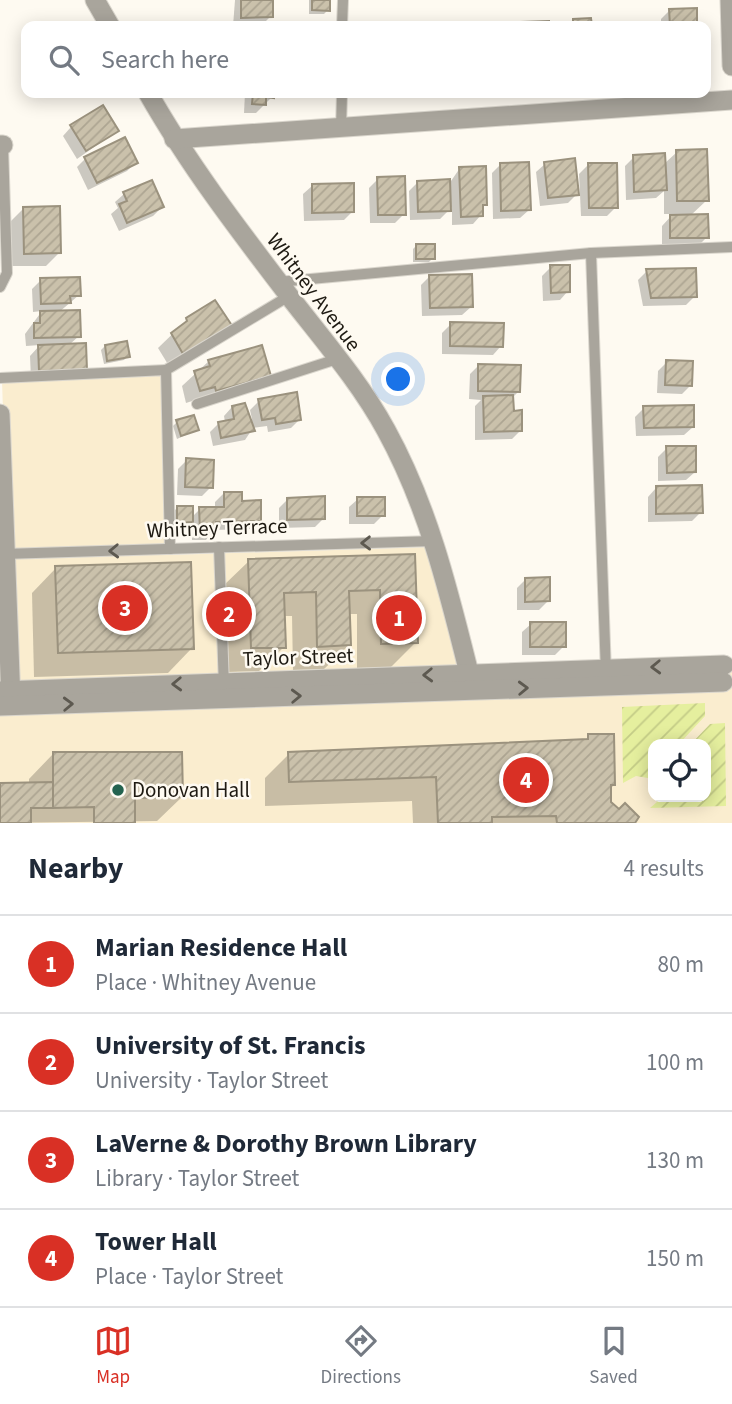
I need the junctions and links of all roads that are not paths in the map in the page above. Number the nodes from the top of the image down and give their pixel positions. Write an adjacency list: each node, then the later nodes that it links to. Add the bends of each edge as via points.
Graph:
1 (95, 0): 4 (street)
2 (343, 0): 5 (lane)
3 (730, 0): 6 (street)
4 (107, 21)
5 (342, 21)
6 (732, 66)
7 (151, 98): 11 (street, Whitney Avenue)
8 (342, 98): 10 (lane)
9 (732, 100): 10 (street)
10 (341, 129): 11 (street)
11 (174, 139): 16 (street, Whitney Avenue, via 206,189)
12 (2, 145): 15 (lane, via 7,273)
13 (732, 247): 14 (lane)
14 (591, 253): 16 (lane); 27 (lane)
15 (0, 287)
16 (284, 289): 17 (street, Whitney Avenue); 18 (lane)
17 (337, 359): 20 (lane); 22 (street, Whitney Avenue, via 384,427 413,481)
18 (166, 370): 19 (lane); 24 (lane)
19 (0, 378)
20 (197, 404)
21 (0, 414): 25 (street)
22 (434, 541): 23 (lane, Whitney Terrace, one-way to 23); 28 (street, Whitney Avenue)
23 (219, 547): 24 (lane, Whitney Terrace); 29 (lane)
24 (170, 549): 25 (lane, Whitney Terrace, one-way to 25)
25 (2, 554): 30 (street)
26 (728, 674): 27 (street, Taylor Street)
27 (606, 677): 28 (street, Taylor Street)
28 (471, 682): 29 (street, Taylor Street)
29 (224, 691): 30 (street, Taylor Street)
30 (5, 698)

